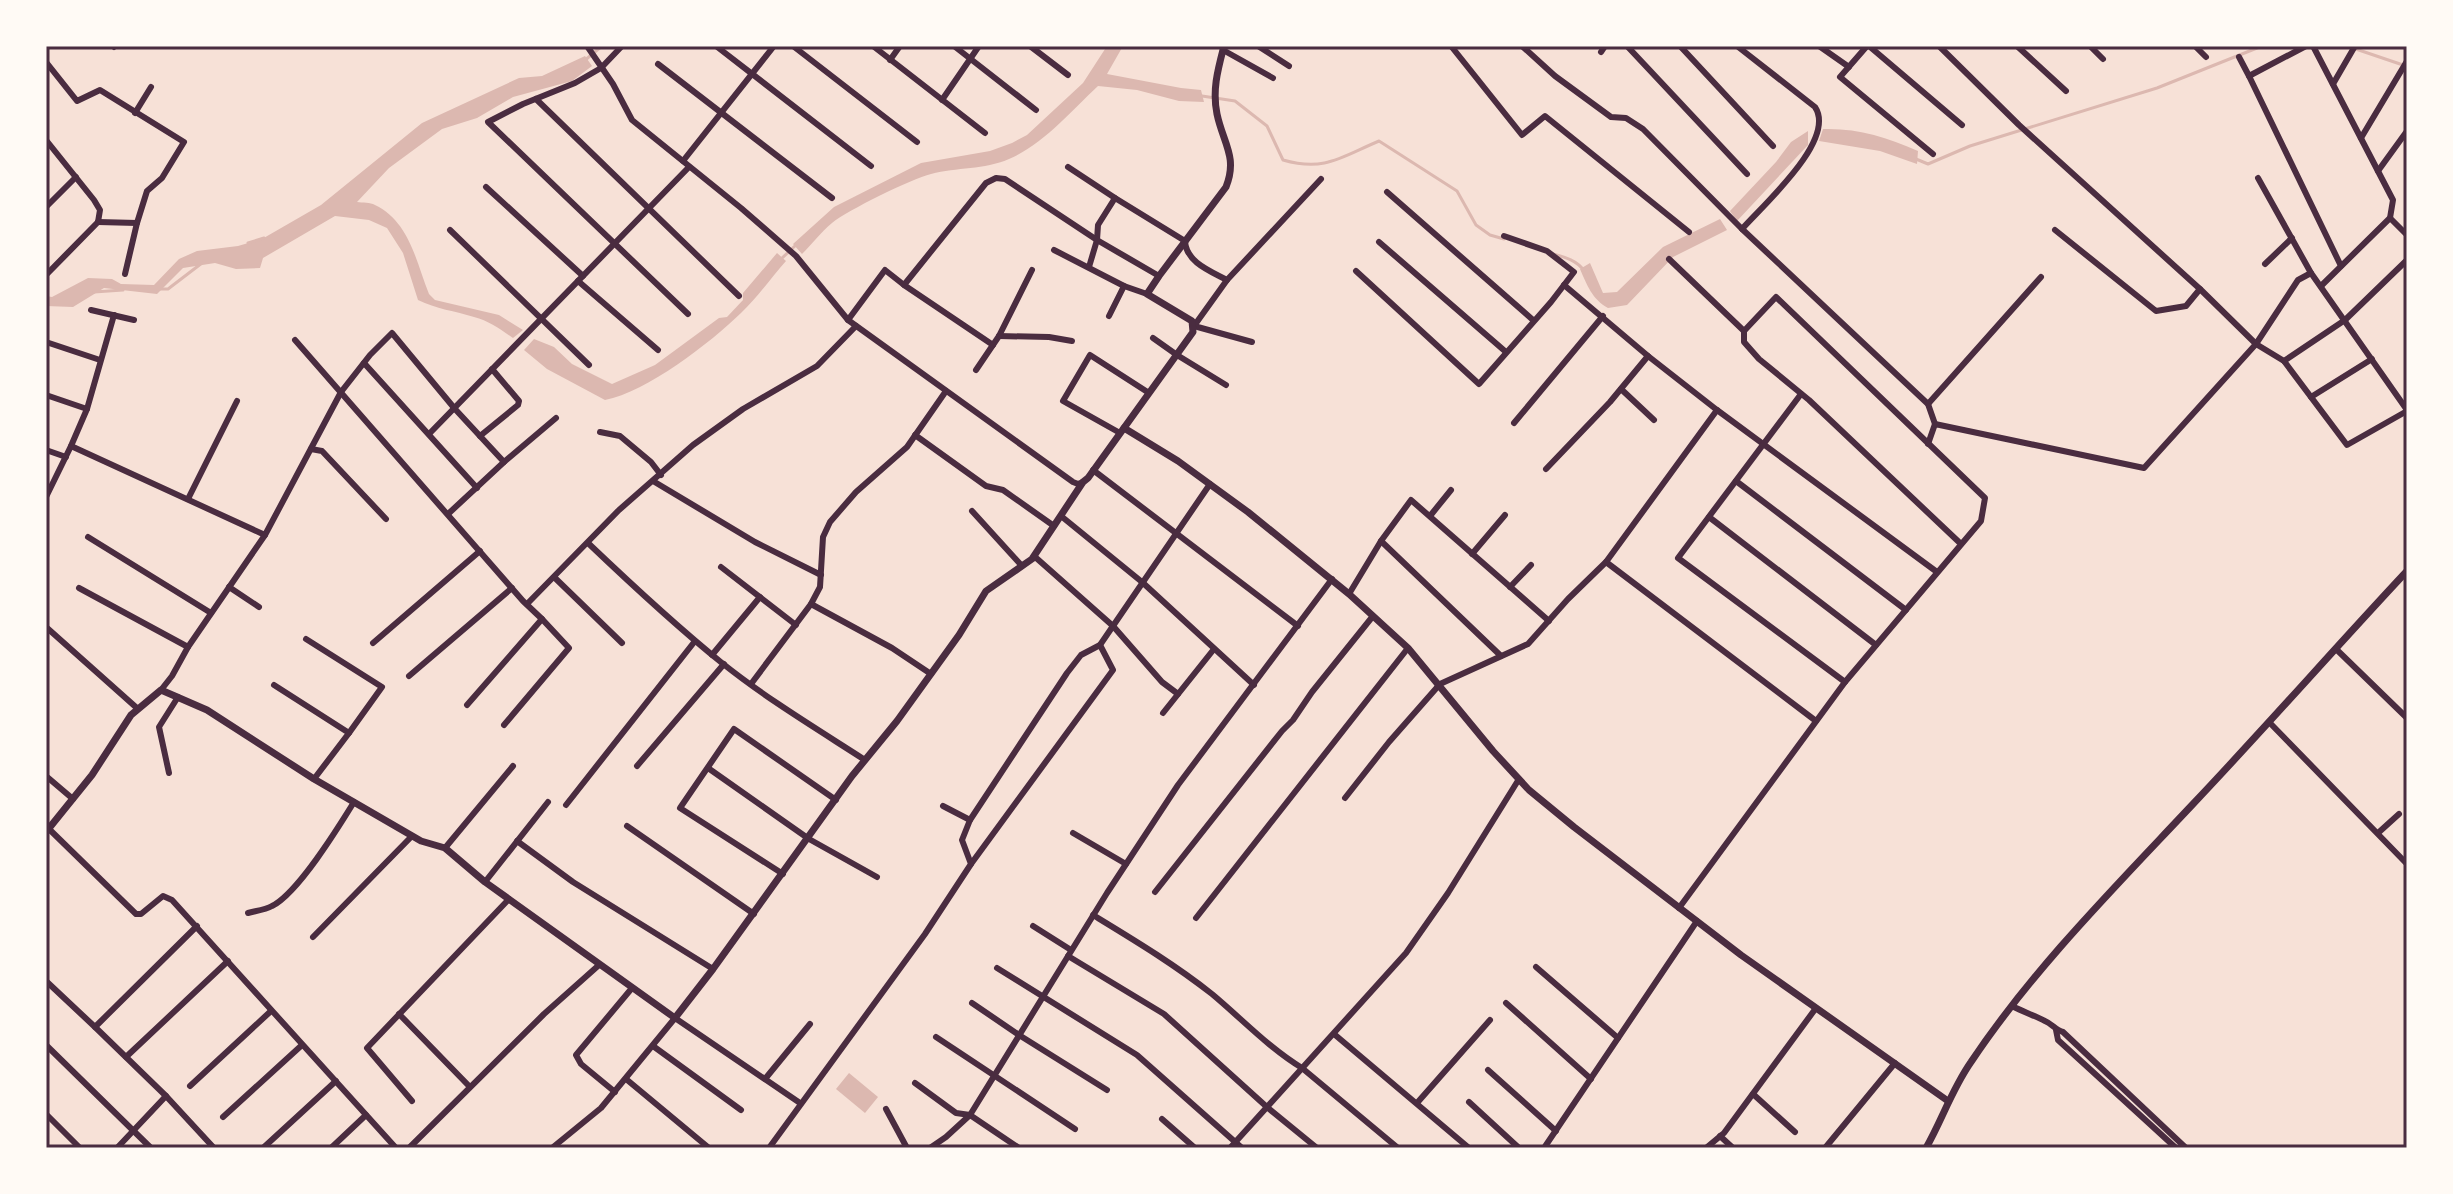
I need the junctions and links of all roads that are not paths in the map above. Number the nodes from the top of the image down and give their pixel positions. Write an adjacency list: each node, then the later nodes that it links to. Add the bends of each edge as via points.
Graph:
1 (587, 46): 37 (street)
2 (622, 46): 37 (street)
3 (716, 46): 38 (street)
4 (774, 46): 38 (street)
5 (793, 46): 55 (street)
6 (873, 46): 31 (street)
7 (900, 46): 31 (street)
8 (954, 46): 29 (street)
9 (979, 46): 29 (street)
10 (1030, 46): 39 (street)
11 (1258, 46): 35 (street)
12 (1451, 46): 78 (street, via 1522,135 1545,116)
13 (1522, 46): 75 (street, via 1611,117 1626,118 1643,129)
14 (1627, 46): 62 (street)
15 (1680, 46): 56 (street)
16 (1737, 46): 75 (street, via 1815,107 1819,118 1806,157)
17 (1819, 46): 36 (street)
18 (1868, 46): 36 (street); 50 (street)
19 (1939, 46): 105 (street)
20 (2017, 46): 44 (street)
21 (2090, 46): 30 (street)
22 (2195, 46): 27 (street)
23 (2306, 46): 40 (street)
24 (2313, 46): 42 (street)
25 (2355, 46): 42 (street)
26 (1224, 48): 41 (street); 83 (street, via 1215,77 1217,114 1232,172)
27 (2206, 57)
28 (2239, 57): 40 (street)
29 (970, 59): 46 (street); 47 (street)
30 (2103, 59)
31 (890, 60): 46 (street)
32 (2407, 61): 53 (street)
33 (46, 62): 49 (street, via 77,101 100,90)
34 (658, 64): 48 (street)
35 (1289, 66)
36 (1849, 67): 57 (street, via 1840,77)
37 (601, 68): 45 (street); 58 (street, via 632,120)
38 (752, 74): 48 (street); 59 (street)
39 (1068, 75)
40 (2249, 76): 90 (street)
41 (1273, 78)
42 (2333, 84): 53 (street)
43 (151, 87): 49 (street)
44 (2066, 91)
45 (536, 99): 71 (street); 85 (street, via 488,122)
46 (942, 100): 52 (street)
47 (1036, 110)
48 (722, 112): 58 (street); 68 (street)
49 (135, 113): 74 (street, via 184,142 162,178 147,191)
50 (1962, 125)
51 (2407, 131): 61 (street)
52 (985, 133)
53 (2361, 138): 61 (street)
54 (46, 140): 63 (street)
55 (917, 142)
56 (1773, 146)
57 (1933, 154)
58 (686, 164): 71 (street); 115 (street, via 796,256)
59 (871, 166)
60 (1068, 167): 69 (street)
61 (2378, 171): 72 (street, via 2393,200)
62 (1747, 174)
63 (76, 177): 70 (street); 73 (street, via 100,210)
64 (2258, 178): 81 (street)
65 (1321, 179): 100 (street)
66 (486, 187): 99 (street)
67 (1387, 192): 116 (street)
68 (832, 198)
69 (1115, 198): 82 (street, via 1098,225); 83 (street)
70 (46, 207)
71 (648, 209): 85 (street); 107 (street)
72 (2390, 218): 79 (street); 90 (street)
73 (98, 222): 74 (street); 96 (street)
74 (137, 223): 95 (street)
75 (1742, 229): 149 (street)
76 (450, 230): 113 (street)
77 (2055, 230): 105 (street, via 2156,311 2186,306)
78 (1689, 232)
79 (2407, 235)
80 (1504, 236): 102 (street, via 1547,251 1574,272)
81 (2292, 238): 89 (street); 94 (street)
82 (1097, 240): 91 (street); 97 (street); 101 (street, via 996,178 986,183)
83 (1185, 241): 97 (street); 100 (street, via 1185,251 1194,261)
84 (1379, 242): 130 (street)
85 (613, 244): 99 (street); 109 (street)
86 (1054, 250): 91 (street)
87 (1669, 259): 120 (street)
88 (2407, 260): 117 (street)
89 (2265, 264)
90 (2341, 266): 104 (street)
91 (1089, 267): 103 (street)
92 (1032, 270): 121 (street)
93 (1356, 271): 130 (street, via 1479,384)
94 (2311, 273): 104 (street); 127 (street, via 2298,280)
95 (125, 274)
96 (46, 275)
97 (1159, 276): 106 (street)
98 (2041, 277): 149 (street)
99 (580, 278): 113 (street); 129 (street)
100 (1227, 280): 119 (street)
101 (904, 285): 115 (street, via 885,270); 128 (street)
102 (1564, 285): 112 (street); 116 (street)
103 (1124, 286): 106 (street); 111 (street)
104 (2321, 286): 117 (street)
105 (2200, 289): 127 (street)
106 (1147, 294): 119 (street, via 1190,318)
107 (739, 296)
108 (91, 310): 110 (street)
109 (688, 314)
110 (114, 315): 114 (street); 134 (street)
111 (1109, 316)
112 (1603, 316): 132 (street); 156 (street)
113 (541, 318): 137 (street); 138 (street)
114 (134, 320)
115 (848, 320): 118 (street)
116 (1533, 320): 130 (street)
117 (2345, 320): 133 (street); 135 (street)
118 (856, 326): 142 (street); 172 (street, via 817,366 743,409)
119 (1194, 326): 126 (street); 131 (street)
120 (1744, 331): 145 (street, via 1744,342 1759,359); 164 (street, via 1776,297)
121 (999, 336): 124 (street); 128 (street)
122 (1153, 338): 131 (street)
123 (295, 340): 143 (street)
124 (1072, 341)
125 (46, 342): 134 (street)
126 (1252, 342)
127 (2256, 344): 135 (street); 157 (street, via 2144,468)
128 (993, 345): 139 (street)
129 (658, 350)
130 (1506, 352)
131 (1177, 355): 140 (street); 144 (street)
132 (1648, 356): 141 (street); 152 (street)
133 (2372, 359): 147 (street); 153 (street)
134 (100, 360): 150 (street)
135 (2284, 361): 147 (street)
136 (364, 363): 143 (street); 151 (street, via 392,333); 160 (street)
137 (589, 365)
138 (492, 369): 151 (street); 162 (street, via 519,401)
139 (976, 370)
140 (1226, 385)
141 (1621, 389): 155 (street); 170 (street)
142 (946, 391): 161 (street); 175 (street, via 1073,482)
143 (341, 392): 166 (street); 182 (street)
144 (1149, 393): 158 (street); 158 (street, via 1090,355 1063,401)
145 (1801, 394): 163 (street); 194 (street)
146 (46, 395): 150 (street)
147 (2311, 397): 153 (street, via 2347,445)
148 (237, 401): 180 (street)
149 (1928, 404): 157 (street)
150 (87, 409): 165 (street)
151 (455, 409): 160 (street); 162 (street)
152 (1717, 410): 163 (street); 198 (street)
153 (2407, 410)
154 (556, 418): 169 (street)
155 (1654, 420)
156 (1514, 423)
157 (1935, 424): 164 (street)
158 (1122, 431): 171 (street); 176 (street)
159 (600, 432): 172 (street, via 620,436)
160 (430, 433): 177 (street)
161 (915, 435): 188 (street); 204 (street, via 830,522 823,537)
162 (480, 436): 169 (street)
163 (1764, 443): 174 (street); 203 (street)
164 (1928, 444): 194 (street, via 1985,498 1981,521)
165 (71, 446): 168 (street); 180 (street)
166 (311, 449): 187 (street, via 322,451); 190 (street)
167 (46, 450): 168 (street)
168 (66, 457): 179 (street)
169 (504, 462): 177 (street)
170 (1546, 469)
171 (1093, 470): 175 (street); 189 (street)
172 (661, 475): 173 (street)
173 (653, 481): 193 (street); 204 (street)
174 (1736, 481): 186 (street); 217 (street)
175 (1083, 482): 184 (street)
176 (1210, 484): 189 (street); 206 (street)
177 (477, 488): 182 (street)
178 (1451, 490): 185 (street)
179 (46, 497)
180 (188, 499): 190 (street)
181 (972, 511): 200 (street)
182 (448, 514): 195 (street)
183 (1505, 515): 196 (street)
184 (1061, 516): 188 (street); 207 (street)
185 (1430, 516): 192 (street, via 1411,500); 196 (street)
186 (1709, 517): 231 (street); 241 (street, via 1678,558)
187 (386, 519)
188 (1054, 526): 197 (street)
189 (1175, 533): 207 (street); 224 (street)
190 (265, 535): 208 (street)
191 (88, 537): 218 (street)
192 (1381, 541): 212 (street); 237 (street)
193 (588, 543): 205 (street); 227 (street)
194 (1961, 544): 203 (street)
195 (480, 551): 211 (street); 228 (street)
196 (1472, 554): 209 (street)
197 (1034, 556): 200 (street); 223 (street)
198 (1606, 562): 221 (street); 253 (street)
199 (1531, 565): 209 (street)
200 (1022, 566): 239 (street, via 986,591)
201 (721, 567): 213 (street)
202 (2407, 571): 235 (street)
203 (1937, 572): 217 (street)
204 (821, 575): 215 (street)
205 (554, 577): 214 (street); 229 (street)
206 (1332, 579): 212 (street); 224 (street)
207 (1142, 582): 223 (street); 234 (street)
208 (229, 587): 216 (street); 218 (street)
209 (1510, 587): 221 (street)
210 (79, 588): 232 (street)
211 (512, 588): 214 (street); 240 (street)
212 (1349, 594): 219 (street)
213 (760, 597): 222 (street); 236 (street)
214 (527, 604): 220 (street)
215 (811, 604): 222 (street); 239 (street)
216 (259, 607)
217 (1906, 610): 231 (street)
218 (211, 613): 232 (street)
219 (1373, 616): 233 (street); 288 (street)
220 (542, 619): 249 (street); 255 (street, via 569,648)
221 (1549, 621): 237 (street, via 1528,644)
222 (796, 625): 242 (street)
223 (1113, 626): 230 (street); 247 (street)
224 (1298, 626): 245 (street)
225 (46, 627): 250 (street)
226 (306, 639): 256 (street, via 382,687)
227 (695, 641): 236 (street); 270 (street)
228 (373, 643)
229 (622, 643)
230 (1100, 645): 273 (street, via 1081,655 1067,673); 282 (street, via 1113,670)
231 (1876, 645): 241 (street)
232 (188, 647): 246 (street)
233 (1408, 648): 243 (street); 294 (street)
234 (1214, 649): 245 (street); 247 (street)
235 (2336, 649): 252 (street); 254 (street)
236 (712, 655): 238 (street)
237 (1501, 656): 243 (street)
238 (724, 664): 242 (street); 259 (street)
239 (931, 674): 257 (street)
240 (409, 676)
241 (1845, 682): 253 (street)
242 (751, 684): 257 (street)
243 (1440, 684): 264 (street); 265 (street)
244 (274, 685): 256 (street)
245 (1254, 685): 283 (street)
246 (161, 690): 248 (street); 250 (street)
247 (1178, 694): 251 (street)
248 (178, 697): 261 (street, via 159,727); 263 (street)
249 (467, 705)
250 (138, 709): 266 (street)
251 (1163, 713)
252 (2407, 718)
253 (1816, 721): 290 (street)
254 (2269, 722): 277 (street); 310 (street, via 2098,905)
255 (504, 725)
256 (349, 733): 263 (street)
257 (865, 760): 267 (street)
258 (513, 766): 281 (street)
259 (637, 766)
260 (708, 768): 267 (street, via 734,729); 279 (street); 285 (street, via 680,808)
261 (169, 773)
262 (46, 776): 266 (street)
263 (314, 779): 268 (street)
264 (1519, 779): 290 (street); 319 (street, via 1406,953)
265 (1345, 798)
266 (73, 799): 275 (street)
267 (836, 800): 279 (street)
268 (354, 802): 278 (street); 291 (street, via 288,893 272,907)
269 (548, 802): 280 (street)
270 (566, 805)
271 (943, 806): 273 (street)
272 (2399, 814): 277 (street)
273 (970, 820): 282 (street, via 962,840)
274 (627, 826): 292 (street)
275 (47, 830): 296 (street, via 134,913 141,914 166,896)
276 (1073, 833): 283 (street)
277 (2378, 833): 284 (street)
278 (412, 836): 281 (street); 298 (street)
279 (809, 839): 285 (street); 286 (street)
280 (517, 841): 287 (street); 304 (street)
281 (445, 848): 287 (street)
282 (971, 864): 345 (street)
283 (1126, 864): 293 (street)
284 (2407, 864)
285 (783, 874): 292 (street)
286 (877, 877)
287 (485, 882): 289 (street)
288 (1155, 892)
289 (509, 899): 301 (street); 313 (street)
290 (1679, 908): 295 (street)
291 (248, 913)
292 (754, 914): 304 (street)
293 (1093, 915): 299 (street); 328 (street, via 1198,984)
294 (1196, 918)
295 (1697, 921): 311 (street); 322 (street)
296 (197, 926): 300 (street); 317 (street)
297 (1033, 926): 299 (street)
298 (313, 937)
299 (1070, 953): 307 (street); 347 (street, via 1164,1014)
300 (228, 961): 312 (street); 326 (street)
301 (599, 965): 306 (street); 337 (street)
302 (1536, 967): 322 (street)
303 (997, 968): 307 (street)
304 (713, 969): 314 (street)
305 (46, 981): 317 (street)
306 (632, 988): 314 (street); 339 (street, via 576,1055)
307 (1043, 996): 320 (street); 361 (street, via 1137,1055)
308 (972, 1003): 320 (street)
309 (1506, 1003): 333 (street)
310 (2012, 1006): 318 (street); 343 (street)
311 (1816, 1008): 327 (street); 340 (street)
312 (271, 1011): 324 (street); 336 (street)
313 (399, 1014): 337 (street); 342 (street, via 367,1048)
314 (675, 1018): 325 (street); 332 (street)
315 (1490, 1020): 346 (street)
316 (810, 1024): 332 (street)
317 (95, 1027): 326 (street)
318 (2056, 1030): 388 (street, via 2058,1040); 389 (street)
319 (1334, 1034): 328 (street); 346 (street)
320 (1019, 1035): 330 (street); 338 (street)
321 (936, 1037): 330 (street)
322 (1618, 1038): 333 (street)
323 (46, 1045): 356 (street)
324 (302, 1045): 334 (street); 353 (street)
325 (653, 1046): 331 (street); 349 (street)
326 (126, 1057): 341 (street)
327 (1895, 1063): 343 (street); 386 (street)
328 (1302, 1068): 347 (street); 379 (street)
329 (1488, 1070): 357 (street)
330 (995, 1074): 352 (street); 355 (street)
331 (626, 1079): 339 (street); 371 (street)
332 (765, 1079): 345 (street)
333 (1591, 1079): 357 (street)
334 (336, 1081): 351 (street); 366 (street)
335 (915, 1083): 352 (street, via 956,1113)
336 (190, 1086)
337 (469, 1086): 369 (street)
338 (1107, 1090)
339 (615, 1092): 370 (street)
340 (1753, 1094): 358 (street); 359 (street)
341 (166, 1096): 356 (street); 365 (street)
342 (412, 1101)
343 (1948, 1101): 387 (street)
344 (1469, 1102): 382 (street)
345 (800, 1103): 372 (street)
346 (1417, 1103): 360 (street)
347 (1268, 1108): 361 (street); 378 (street)
348 (886, 1109): 373 (street)
349 (741, 1110)
350 (46, 1114): 362 (street)
351 (366, 1115): 367 (street); 368 (street)
352 (970, 1115): 374 (street); 375 (street)
353 (223, 1117)
354 (1162, 1119): 376 (street)
355 (1075, 1129)
356 (134, 1131): 363 (street); 364 (street)
357 (1556, 1131): 383 (street)
358 (1795, 1132)
359 (1720, 1136): 384 (street); 385 (street)
360 (1459, 1140): 380 (street); 381 (street)
361 (1233, 1145): 377 (street)
362 (80, 1148)
363 (117, 1148)
364 (151, 1148)
365 (214, 1148)
366 (263, 1148)
367 (331, 1148)
368 (396, 1148)
369 (409, 1148)
370 (552, 1148)
371 (709, 1148)
372 (769, 1148)
373 (907, 1148)
374 (930, 1148)
375 (1019, 1148)
376 (1195, 1148)
377 (1242, 1148)
378 (1317, 1148)
379 (1398, 1148)
380 (1452, 1148)
381 (1469, 1148)
382 (1519, 1148)
383 (1544, 1148)
384 (1706, 1148)
385 (1733, 1148)
386 (1825, 1148)
387 (1926, 1148)
388 (2176, 1148)
389 (2186, 1148)

